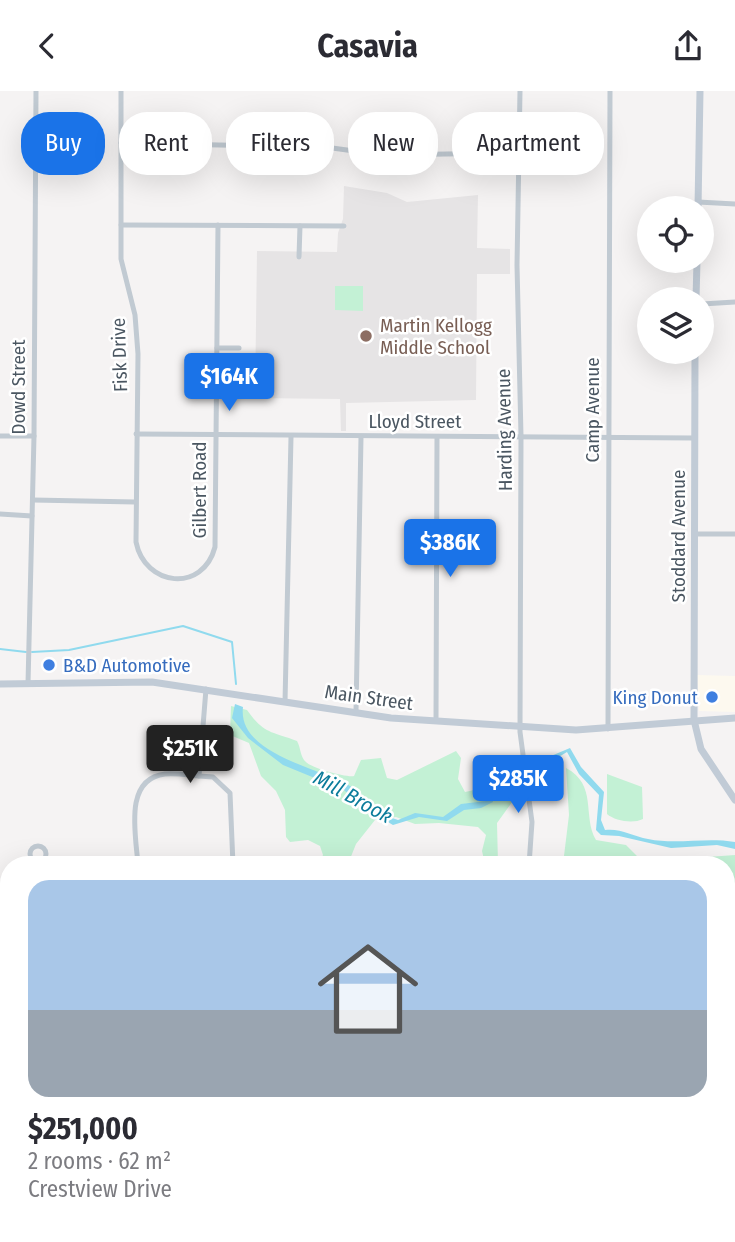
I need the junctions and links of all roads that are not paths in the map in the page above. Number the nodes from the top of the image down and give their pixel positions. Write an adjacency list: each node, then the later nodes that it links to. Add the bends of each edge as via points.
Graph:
1 (36, 91): 28 (street, Dowd Street)
2 (121, 91): 6 (street, Fisk Drive)
3 (520, 91): 7 (street, Harding Avenue)
4 (610, 91): 34 (street, Camp Avenue)
5 (700, 91): 12 (main road)
6 (121, 112)
7 (519, 112)
8 (212, 145): 9 (street, via 325,147 383,155)
9 (452, 154)
10 (121, 175): 15 (street, Fisk Drive)
11 (518, 175): 29 (street, Harding Avenue)
12 (698, 196)
13 (735, 204): 14 (street)
14 (714, 205)
15 (121, 225): 16 (street); 25 (street, Fisk Drive, via 121,259 137,333)
16 (218, 225): 17 (street); 22 (street, Gilbert Road)
17 (300, 226): 18 (street); 19 (street)
18 (344, 226)
19 (299, 257)
20 (735, 302): 21 (street)
21 (714, 303)
22 (217, 348): 23 (street); 26 (street, Gilbert Road)
23 (239, 348)
24 (695, 364): 33 (main road, Stoddard Avenue)
25 (136, 434): 26 (street, Lloyd Street); 36 (street, Fisk Drive)
26 (215, 435): 30 (street, Lloyd Street); 41 (street, Gilbert Road, via 215,547 208,565)
27 (0, 436): 28 (street)
28 (34, 436): 35 (street, Dowd Street)
29 (521, 436): 32 (street, Lloyd Street); 34 (street, Lloyd Street); 50 (street, Harding Avenue)
30 (291, 437): 31 (street, Lloyd Street); 45 (street)
31 (361, 437): 32 (street, Lloyd Street); 46 (street)
32 (437, 437): 49 (street)
33 (694, 438): 34 (street, Lloyd Street); 39 (main road, Stoddard Avenue)
34 (607, 439): 51 (street, Camp Avenue)
35 (33, 500): 36 (street); 38 (street, Dowd Street)
36 (135, 502): 41 (street, Fisk Drive, via 136,542 144,564 166,578)
37 (0, 514): 38 (street)
38 (32, 516): 43 (street, Dowd Street)
39 (694, 534): 40 (street); 48 (main road, Stoddard Avenue)
40 (735, 534)
41 (192, 577)
42 (0, 684): 43 (main road, Main Street)
43 (28, 684): 44 (main road, Main Street, via 152,682)
44 (206, 689): 45 (main road, Main Street); 52 (street)
45 (285, 702): 46 (main road, Main Street)
46 (356, 712): 49 (main road, Main Street)
47 (735, 718): 48 (main road, Main Street)
48 (694, 720): 51 (main road, Main Street); 53 (main road, Stoddard Avenue, via 701,749)
49 (436, 721): 50 (main road, Main Street)
50 (520, 726): 51 (main road, Main Street); 56 (street, Harding Avenue, via 532,822)
51 (608, 729)
52 (199, 776): 54 (street, via 166,774 139,790); 55 (street, via 213,777 230,793)
53 (735, 800)
54 (137, 856)
55 (233, 856)
56 (530, 856)

